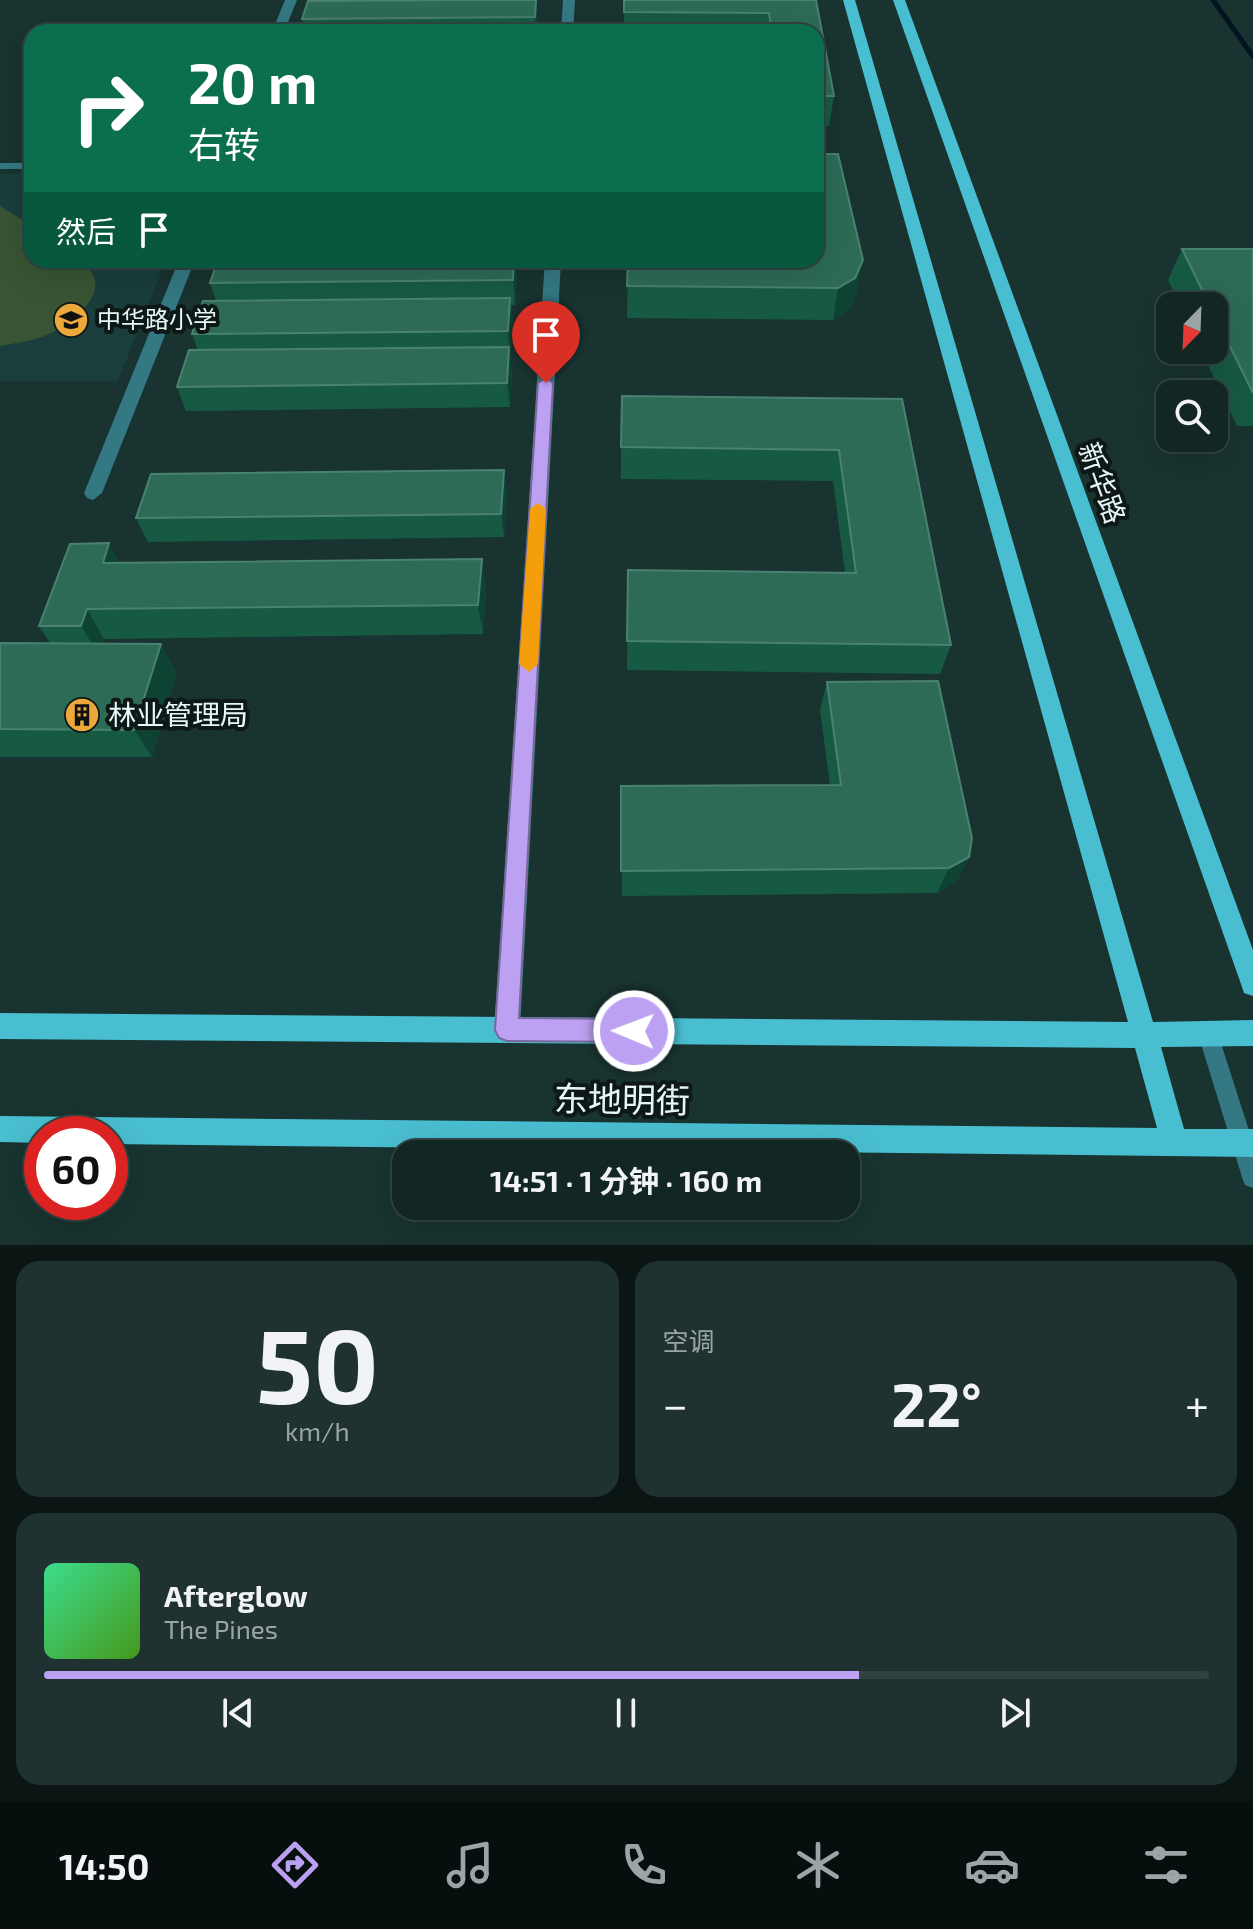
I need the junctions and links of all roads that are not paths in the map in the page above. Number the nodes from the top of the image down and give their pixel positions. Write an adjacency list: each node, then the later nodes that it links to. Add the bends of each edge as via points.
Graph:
1 (291, 0): 5 (street)
2 (569, 0): 6 (street)
3 (849, 0): 17 (main road)
4 (899, 0): 12 (main road, 新华路)
5 (281, 24)
6 (568, 24)
7 (0, 166): 8 (lane)
8 (24, 166)
9 (184, 268): 11 (street)
10 (553, 268): 14 (street)
11 (93, 493)
12 (1253, 984)
13 (0, 1026): 14 (main road)
14 (507, 1030): 17 (main road)
15 (1253, 1033): 16 (main road)
16 (1208, 1034): 17 (main road); 20 (lane)
17 (1145, 1035): 19 (main road)
18 (0, 1129): 19 (main road, 东地明街)
19 (1175, 1143): 20 (main road, 东地明街)
20 (1248, 1143): 21 (lane)
21 (1253, 1177)

